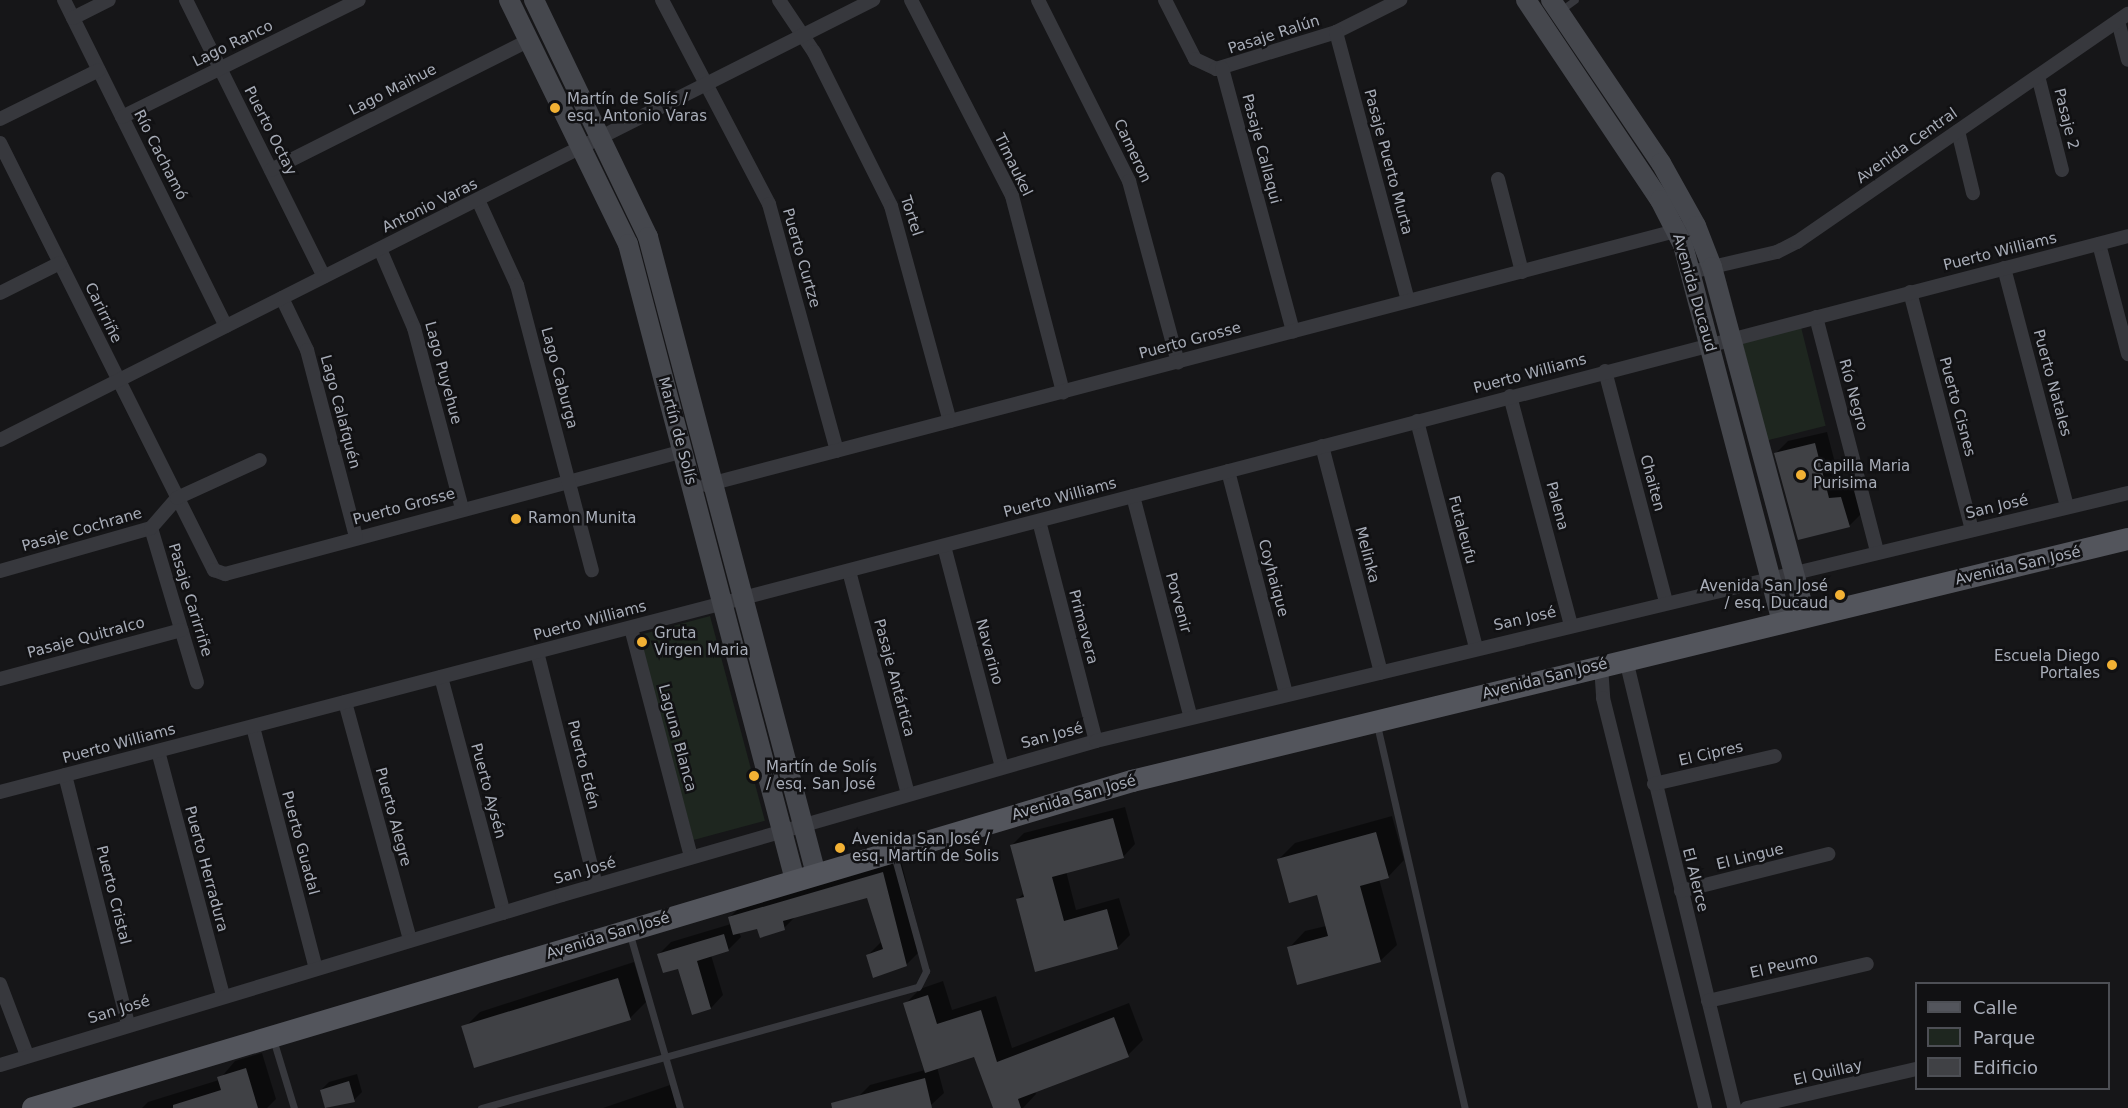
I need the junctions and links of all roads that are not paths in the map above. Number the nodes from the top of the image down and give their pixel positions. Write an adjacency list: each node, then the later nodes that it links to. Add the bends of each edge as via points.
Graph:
1 (64, 0): 17 (street, Río Cachamó)
2 (109, 0): 17 (street)
3 (186, 0): 23 (street, Puerto Octay)
4 (359, 0): 23 (street, Lago Ranco)
5 (509, 0): 21 (street, Martín de Solís)
6 (534, 0): 31 (street, Martín de Solís)
7 (662, 0): 27 (street, Puerto Curtze)
8 (779, 0): 20 (street, Tortel)
9 (873, 0): 20 (street, Antonio Varas)
10 (911, 0): 64 (street, Timaukel, via 1012,196)
11 (1038, 0): 61 (street, Cameron, via 1130,181)
12 (1165, 0): 24 (street, via 1196,59 1205,67)
13 (1400, 0): 19 (street, Pasaje Ralún)
14 (1526, 0): 41 (street, Avenida Ducaud)
15 (1575, 0): 16 (lane)
16 (1555, 6): 40 (street, Avenida Ducaud, via 1661,163)
17 (73, 18): 25 (street, Río Cachamó)
18 (2123, 18): 22 (street); 26 (street, Avenida Central)
19 (1336, 32): 24 (street, Pasaje Ralún); 54 (street, Pasaje Puerto Murta)
20 (802, 36): 27 (street, Antonio Varas); 66 (street, Tortel, via 814,52 891,206)
21 (530, 40): 33 (street, Martín de Solís); 35 (street, Lago Maihue)
22 (2128, 60)
23 (220, 69): 28 (street, Lago Ranco); 35 (street, Puerto Octay)
24 (1222, 69): 57 (street, Pasaje Callaqui)
25 (99, 70): 28 (street, Río Cachamó); 29 (street)
26 (2038, 76): 30 (street, Avenida Central); 36 (street, Pasaje 2)
27 (707, 85): 31 (street, Antonio Varas); 71 (street, Puerto Curtze, via 772,213)
28 (122, 117): 56 (street, Río Cachamó)
29 (0, 119)
30 (1958, 131): 38 (street); 46 (street, Avenida Central, via 1785,249)
31 (603, 138): 33 (street, Antonio Varas); 75 (street, Martín de Solís, via 648,237)
32 (0, 143): 34 (street, Carirriñe)
33 (584, 148): 39 (street, Antonio Varas); 70 (street, Martín de Solís, via 628,244)
34 (6, 168): 45 (street, Carirriñe)
35 (271, 170): 50 (street, Puerto Octay)
36 (2062, 170)
37 (1498, 179): 48 (street)
38 (1973, 193)
39 (478, 200): 44 (street, Antonio Varas); 74 (street, Lago Caburga, via 517,285)
40 (1696, 226): 41 (street, Puerto Grosse); 46 (street, Avenida Ducaud)
41 (1677, 231): 48 (street, Puerto Grosse); 49 (street, Avenida Ducaud)
42 (2128, 236): 43 (street, Puerto Williams)
43 (2099, 244): 47 (street, Puerto Williams); 60 (street)
44 (380, 249): 50 (street, Antonio Varas); 81 (street, Lago Puyehue, via 414,328)
45 (60, 263): 52 (street); 63 (street, Carirriñe)
46 (1712, 267): 49 (street, Avenida Central); 58 (street, Avenida Ducaud)
47 (2004, 268): 51 (street, Puerto Williams); 80 (street, Puerto Natales)
48 (1522, 272): 54 (street, Puerto Grosse)
49 (1691, 272): 59 (street, Avenida Ducaud)
50 (324, 277): 53 (street, Antonio Varas)
51 (1910, 292): 55 (street, Puerto Williams); 84 (street, Puerto Cisnes)
52 (0, 293)
53 (282, 298): 56 (street, Antonio Varas); 85 (street, Lago Calafquén, via 307,350)
54 (1408, 302): 57 (street, Puerto Grosse)
55 (1816, 317): 58 (street, Puerto Williams); 88 (street, Río Negro)
56 (226, 326): 63 (street, Antonio Varas)
57 (1293, 332): 61 (street, Puerto Grosse)
58 (1731, 338): 59 (street, Puerto Williams); 92 (street, Avenida Ducaud)
59 (1710, 344): 62 (street, Puerto Williams); 93 (street, Avenida Ducaud)
60 (2128, 354)
61 (1178, 362): 64 (street, Puerto Grosse)
62 (1605, 371): 65 (street, Puerto Williams); 95 (street, Chaiten)
63 (118, 379): 68 (street, Antonio Varas); 79 (street, Carirriñe)
64 (1063, 392): 66 (street, Puerto Grosse)
65 (1510, 396): 67 (street, Puerto Williams); 99 (street, Palena)
66 (950, 421): 71 (street, Puerto Grosse)
67 (1417, 421): 69 (street, Puerto Williams); 102 (street, Futaleufu)
68 (0, 440)
69 (1322, 446): 73 (street, Puerto Williams); 106 (street, Melinka)
70 (683, 451): 74 (street, Puerto Grosse); 76 (street, Martín de Solís)
71 (837, 451): 75 (street, Puerto Grosse)
72 (260, 460): 79 (street, Pasaje Cochrane)
73 (1228, 471): 78 (street, Puerto Williams); 110 (street, Coyhaique)
74 (568, 480): 81 (street, Puerto Grosse); 89 (street, Lago Caburga)
75 (713, 483): 76 (street, Puerto Grosse); 94 (street, Martín de Solís)
76 (692, 488): 96 (street, Martín de Solís)
77 (2128, 493): 80 (street, San José)
78 (1134, 496): 82 (street, Puerto Williams); 112 (street, Porvenir)
79 (177, 498): 83 (street, Pasaje Cochrane); 85 (street, Puerto Grosse, via 207,560 214,570 225,574)
80 (2067, 507): 84 (street, San José)
81 (462, 509): 85 (street, Puerto Grosse)
82 (1039, 521): 87 (street, Puerto Williams); 115 (street, Primavera)
83 (151, 528): 90 (street, Pasaje Cochrane); 101 (street, Pasaje Carirriñe)
84 (1972, 530): 88 (street, San José)
85 (356, 537)
86 (2128, 539): 97 (main road, Avenida San José)
87 (944, 546): 91 (street, Puerto Williams); 118 (street, Navarino)
88 (1877, 552): 92 (street, San José)
89 (592, 570)
90 (0, 571)
91 (849, 571): 94 (street, Puerto Williams); 122 (street, Pasaje Antártica)
92 (1793, 572): 93 (street, San José); 97 (street, Avenida Ducaud)
93 (1770, 578): 95 (street, San José); 98 (street, Avenida Ducaud)
94 (744, 599): 96 (street, Puerto Williams); 123 (street, Martín de Solís)
95 (1666, 602): 99 (street, San José)
96 (723, 604): 100 (street, Puerto Williams); 124 (street, Martín de Solís)
97 (1806, 617): 98 (main road, Avenida San José)
98 (1782, 622): 104 (main road, Avenida San José)
99 (1571, 625): 102 (street, San José)
100 (631, 628): 103 (street, Puerto Williams); 127 (street, Laguna Blanca)
101 (181, 630): 108 (street, Pasaje Quitralco); 109 (street, Pasaje Carirriñe)
102 (1476, 648): 106 (street, San José)
103 (537, 652): 107 (street, Puerto Williams); 129 (street, Puerto Edén)
104 (1626, 660): 105 (main road, Avenida San José); 120 (street, El Alerce)
105 (1601, 666): 113 (main road, Avenida San José); 150 (street, via 1603,698)
106 (1381, 672): 110 (street, San José)
107 (441, 677): 111 (street, Puerto Williams); 131 (street, Puerto Aysén)
108 (0, 679)
109 (197, 682)
110 (1286, 694): 112 (street, San José)
111 (345, 702): 114 (street, Puerto Williams); 133 (street, Puerto Alegre)
112 (1191, 718): 115 (street, San José)
113 (1376, 720): 125 (main road, Avenida San José, via 1132,781); 149 (lane)
114 (253, 727): 116 (street, Puerto Williams); 135 (street, Puerto Guadal)
115 (1096, 741): 118 (street, San José)
116 (158, 751): 119 (street, Puerto Williams); 137 (street, Puerto Herradura)
117 (1775, 756): 120 (street, El Cipres)
118 (1002, 767): 122 (street, San José)
119 (65, 776): 121 (street, Puerto Williams); 139 (street, Puerto Cristal)
120 (1654, 784): 130 (street, El Alerce)
121 (0, 792)
122 (908, 794): 123 (street, San José)
123 (803, 824): 124 (street, San José); 128 (street, Martín de Solís)
124 (782, 830): 127 (street, San José); 128 (street, Martín de Solís)
125 (892, 851): 128 (main road, Avenida San José); 142 (lane, via 926,971 918,987)
126 (1828, 854): 130 (street, El Lingue)
127 (691, 857): 129 (street, San José)
128 (805, 877): 132 (main road, Avenida San José)
129 (597, 885): 131 (street, San José)
130 (1680, 891): 138 (street, El Alerce)
131 (504, 913): 133 (street, San José)
132 (628, 930): 140 (main road, Avenida San José); 142 (lane)
133 (410, 940): 135 (street, San José)
134 (1867, 964): 138 (street, El Peumo)
135 (316, 968): 137 (street, San José)
136 (0, 984): 141 (street)
137 (223, 996): 139 (street, San José)
138 (1707, 1001): 151 (street, El Alerce)
139 (128, 1024): 141 (street, San José)
140 (272, 1036): 145 (main road, Avenida San José); 146 (lane)
141 (27, 1055): 143 (street, San José)
142 (665, 1057): 147 (lane); 148 (lane)
143 (0, 1065)
144 (1915, 1069): 152 (street, El Quillay)
145 (33, 1108)
146 (294, 1108)
147 (482, 1108)
148 (680, 1108)
149 (1465, 1108)
150 (1705, 1108)
151 (1734, 1108)
152 (1747, 1108)

